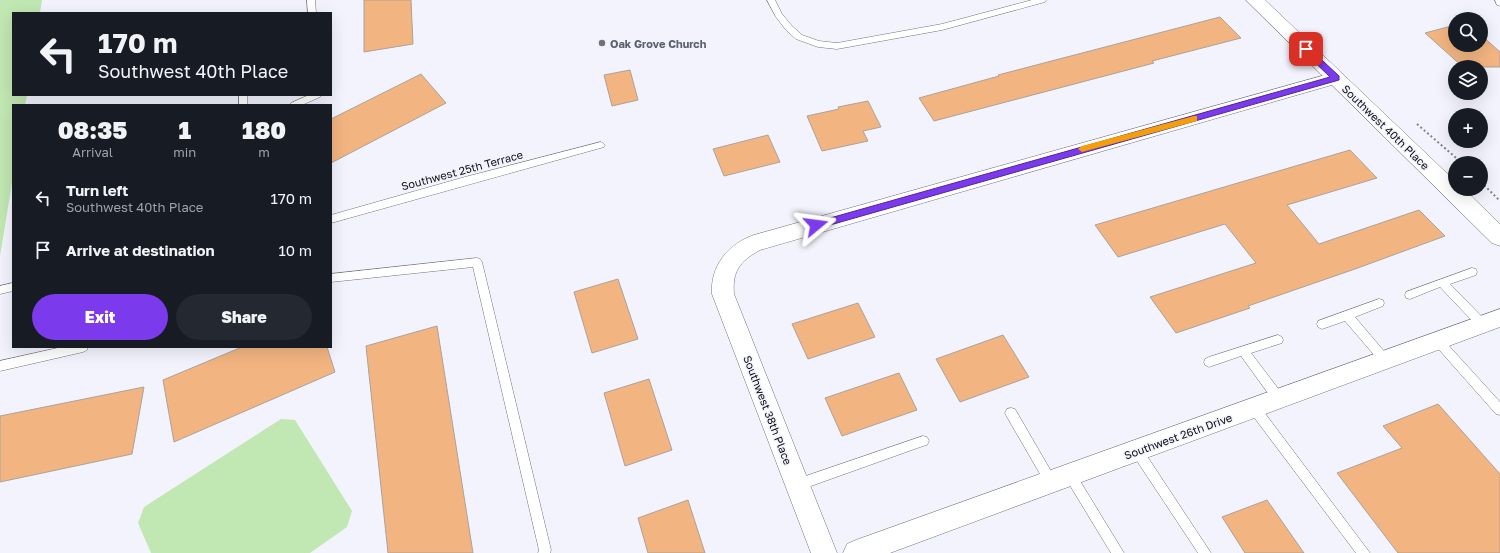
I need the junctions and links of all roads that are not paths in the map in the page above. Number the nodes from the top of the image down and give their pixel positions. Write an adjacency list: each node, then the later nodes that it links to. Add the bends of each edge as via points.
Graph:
1 (311, 0): 5 (lane)
2 (771, 0): 3 (lane, via 785,24 799,37 818,44 837,46 942,27)
3 (1042, 0)
4 (1255, 0): 6 (street, Southwest 40th Place)
5 (312, 12)
6 (1336, 78): 11 (street, Southwest 40th Place); 36 (street, Southwest 38th Place, via 744,247 726,266 721,285 723,294)
7 (315, 96): 8 (lane)
8 (296, 104)
9 (601, 144): 10 (lane, Southwest 25th Terrace)
10 (332, 219)
11 (1500, 237)
12 (1472, 272): 14 (lane)
13 (332, 278): 37 (lane, via 477,262)
14 (1442, 282): 17 (lane); 20 (lane)
15 (12, 287): 16 (lane)
16 (0, 290)
17 (1410, 295)
18 (1379, 303): 19 (lane)
19 (1347, 316): 21 (lane); 26 (lane)
20 (1491, 322): 23 (street, Southwest 26th Drive)
21 (1322, 324)
22 (1278, 340): 25 (lane)
23 (1438, 341): 26 (street, Southwest 26th Drive); 31 (lane)
24 (79, 348): 28 (lane)
25 (1243, 351): 27 (lane); 29 (lane)
26 (1386, 360): 29 (street, Southwest 26th Drive)
27 (1209, 362)
28 (0, 366)
29 (1279, 399): 30 (street, Southwest 26th Drive)
30 (1254, 408): 34 (street, Southwest 26th Drive); 42 (lane)
31 (1500, 410)
32 (1011, 413): 35 (lane)
33 (923, 441): 36 (lane)
34 (1137, 451): 35 (street, Southwest 26th Drive); 41 (lane)
35 (1060, 478): 39 (street, Southwest 26th Drive); 40 (lane)
36 (797, 485): 38 (street, Southwest 38th Place)
37 (544, 553)
38 (824, 553)
39 (856, 553)
40 (1118, 553)
41 (1205, 553)
42 (1364, 553)

